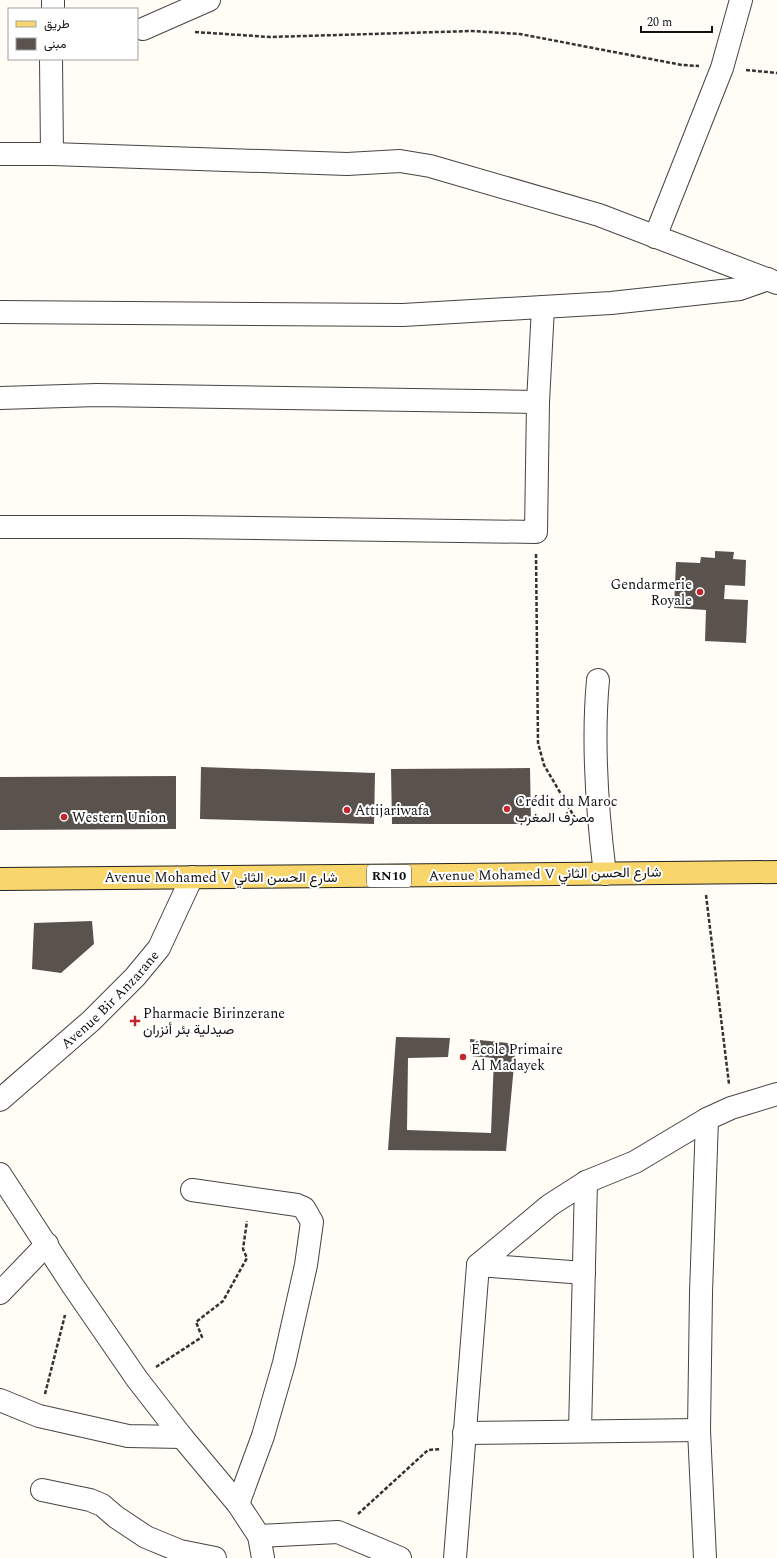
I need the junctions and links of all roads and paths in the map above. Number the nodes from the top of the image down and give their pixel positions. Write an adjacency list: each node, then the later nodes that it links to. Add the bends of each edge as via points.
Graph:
1 (209, 0): 3 (street)
2 (741, 0): 6 (street)
3 (143, 29)
4 (190, 32): 6 (path, via 270,37 472,31 520,34 682,65)
5 (51, 60): 9 (street)
6 (722, 68): 7 (path); 10 (street)
7 (777, 73)
8 (0, 154): 9 (street)
9 (52, 154): 10 (street, via 347,164 400,161 430,166 599,214)
10 (655, 237): 11 (street)
11 (772, 281): 12 (street, via 740,289 612,303)
12 (543, 307): 13 (street, via 403,315); 15 (street)
13 (0, 312)
14 (0, 398): 15 (street, via 97,395)
15 (538, 402): 17 (street)
16 (0, 526): 17 (street)
17 (536, 532): 19 (path, via 538,743 544,764)
18 (598, 680): 22 (street, via 595,710 598,806)
19 (577, 822)
20 (703, 872): 21 (main road, Avenue Mohamed V شارع الحسن الثاني / RN10); 22 (main road, Avenue Mohamed V شارع الحسن الثاني / RN10); 27 (path)
21 (777, 872)
22 (605, 874): 23 (main road, Avenue Mohamed V شارع الحسن الثاني / RN10)
23 (192, 877): 24 (main road, Avenue Mohamed V شارع الحسن الثاني / RN10); 26 (street, Avenue Bir Anzarane, via 159,948 135,977 91,1021)
24 (0, 879)
25 (777, 1094): 27 (street)
26 (0, 1100)
27 (732, 1108): 28 (street)
28 (708, 1119): 30 (street, via 635,1162); 41 (street)
29 (0, 1174): 33 (street)
30 (586, 1182): 34 (street, via 550,1205); 35 (street)
31 (192, 1190): 32 (street)
32 (250, 1199): 38 (path, via 243,1249 247,1258 223,1301 196,1322 202,1337); 46 (street, via 297,1205 304,1208 312,1222 306,1265 284,1363 263,1436)
33 (47, 1244): 36 (street); 37 (street)
34 (478, 1265): 35 (street); 44 (street)
35 (584, 1273): 42 (street)
36 (73, 1286): 38 (street); 40 (path)
37 (0, 1293)
38 (137, 1379): 43 (street)
39 (0, 1400): 40 (street)
40 (39, 1416): 43 (street, via 128,1436)
41 (699, 1430): 42 (street); 53 (street)
42 (580, 1431): 44 (street)
43 (182, 1437): 46 (street)
44 (463, 1440): 47 (path, via 428,1450); 52 (street)
45 (42, 1490): 49 (street, via 96,1502 146,1537 180,1551)
46 (238, 1504): 48 (street)
47 (338, 1532): 48 (street); 51 (street)
48 (259, 1536): 50 (street)
49 (215, 1558)
50 (263, 1558)
51 (400, 1558)
52 (455, 1558)
53 (705, 1558)

